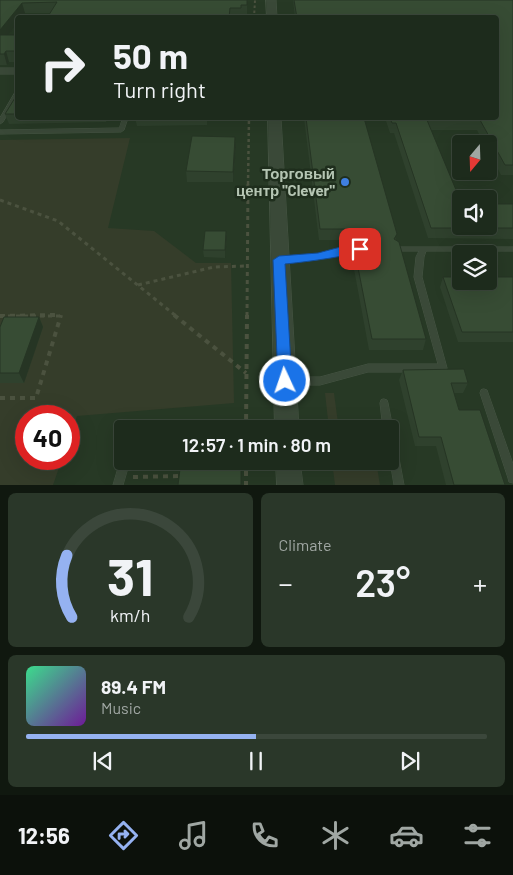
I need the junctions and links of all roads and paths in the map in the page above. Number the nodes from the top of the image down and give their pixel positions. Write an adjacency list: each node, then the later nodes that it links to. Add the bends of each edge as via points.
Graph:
1 (255, 0): 3 (path)
2 (271, 0): 4 (street)
3 (254, 15)
4 (272, 15)
5 (0, 71): 6 (street)
6 (15, 71)
7 (15, 97): 11 (lane)
8 (124, 120): 12 (lane, via 121,130)
9 (249, 120): 19 (path)
10 (274, 120): 18 (street)
11 (0, 122)
12 (0, 132)
13 (0, 200): 20 (path, via 58,221)
14 (364, 249): 18 (lane)
15 (396, 249): 16 (lane)
16 (424, 249): 17 (lane); 23 (lane, via 418,276 443,368 368,368 320,381)
17 (513, 249)
18 (279, 260): 23 (street)
19 (248, 266): 20 (path, via 214,267); 22 (path)
20 (137, 285): 22 (path)
21 (0, 316): 25 (path, via 61,315 36,398)
22 (247, 373): 27 (path)
23 (285, 381): 28 (street)
24 (484, 393): 34 (lane)
25 (0, 398)
26 (384, 403): 29 (lane)
27 (246, 420)
28 (287, 420)
29 (387, 420)
30 (246, 470): 36 (path)
31 (289, 470): 37 (street)
32 (396, 470): 38 (lane)
33 (182, 476): 35 (path)
34 (513, 478)
35 (119, 481)
36 (246, 485)
37 (290, 485)
38 (399, 485)

